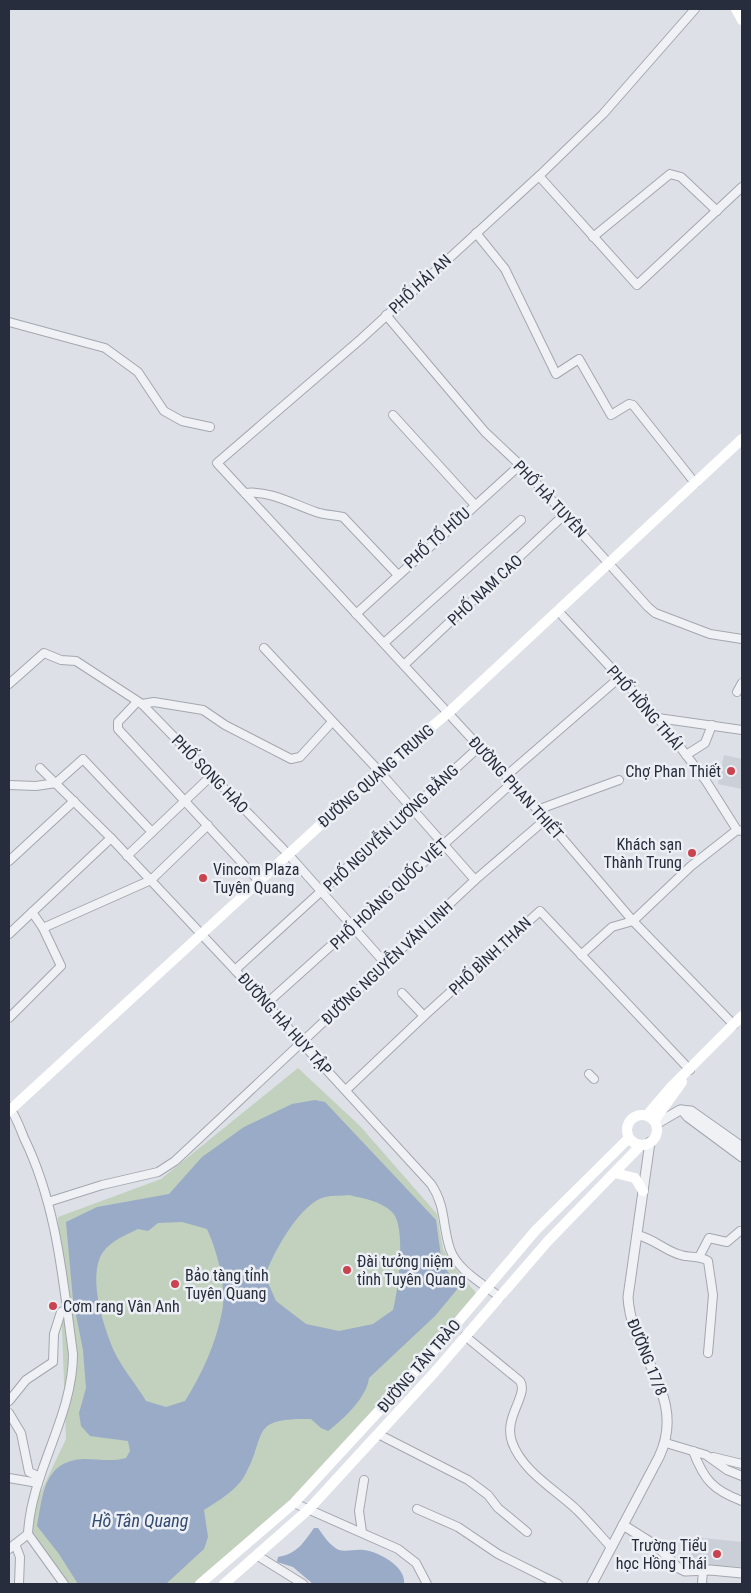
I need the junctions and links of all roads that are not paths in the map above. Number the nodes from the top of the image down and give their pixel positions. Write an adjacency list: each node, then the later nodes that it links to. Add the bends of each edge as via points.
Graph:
1 (695, 9): 4 (street, PHỐ HẢI AN, via 603,114)
2 (736, 9): 3 (main road)
3 (742, 20)
4 (538, 176): 7 (street, PHỐ HẢI AN); 8 (street)
5 (742, 187): 6 (street)
6 (717, 211): 8 (street, via 681,177 670,174); 8 (street, via 637,286)
7 (476, 233): 9 (street, PHỐ HẢI AN); 15 (street, via 504,269 556,374 579,359 611,415 629,404 634,405)
8 (592, 237)
9 (386, 315): 14 (street, PHỐ HÀ TUYÊN, via 474,419); 16 (street, PHỐ HẢI AN, via 218,463)
10 (9, 322): 12 (street, via 105,348 138,372 164,411 182,421)
11 (393, 415): 17 (street)
12 (210, 427)
13 (742, 439): 15 (main road, ĐƯỜNG QUANG TRUNG)
14 (520, 465): 17 (street, PHỐ TỐ HỮU); 18 (street, PHỐ HÀ TUYÊN)
15 (695, 483): 21 (main road, ĐƯỜNG QUANG TRUNG)
16 (245, 493): 20 (street, PHỐ HẢI AN); 22 (street, via 260,492 315,512 343,517)
17 (474, 504): 22 (street, PHỐ TỐ HỮU)
18 (565, 514): 21 (street, PHỐ HÀ TUYÊN); 28 (street, PHỐ NAM CAO)
19 (521, 520): 26 (street)
20 (299, 551): 24 (street, ĐƯỜNG PHAN THIẾT)
21 (610, 563): 23 (main road, ĐƯỜNG QUANG TRUNG); 25 (street, PHỐ HÀ TUYÊN, via 654,613 710,634)
22 (397, 574): 24 (street, PHỐ TỐ HỮU)
23 (558, 611): 29 (street, PHỐ HỒNG THÁI); 34 (main road, ĐƯỜNG QUANG TRUNG)
24 (356, 614): 26 (street, ĐƯỜNG PHAN THIẾT)
25 (742, 639)
26 (384, 643): 28 (street, ĐƯỜNG PHAN THIẾT)
27 (264, 648): 36 (street)
28 (404, 665): 34 (street, ĐƯỜNG PHAN THIẾT)
29 (619, 678): 35 (street, PHỐ HỒNG THÁI); 44 (street)
30 (9, 684): 33 (street, PHỐ SONG HÀO, via 44,653 61,660 76,660)
31 (742, 684): 32 (street)
32 (737, 692)
33 (140, 703): 36 (street, via 154,702 204,710 291,759 300,757); 43 (street, PHỐ SONG HÀO); 49 (street, via 118,722 118,729)
34 (448, 713): 39 (street, ĐƯỜNG PHAN THIẾT); 42 (main road, ĐƯỜNG QUANG TRUNG)
35 (658, 718): 37 (street); 40 (street, PHỐ HỒNG THÁI)
36 (332, 722): 42 (street)
37 (712, 725): 38 (street); 40 (street, via 705,743)
38 (742, 730)
39 (479, 747): 44 (street, ĐƯỜNG PHAN THIẾT); 51 (street, PHỐ NGUYỄN LƯƠNG BẰNG)
40 (686, 755): 55 (street, PHỐ HỒNG THÁI)
41 (40, 768): 46 (street, ĐƯỜNG HÀ HUY TẬP)
42 (379, 771): 51 (street); 59 (main road, ĐƯỜNG QUANG TRUNG)
43 (211, 776): 49 (street); 59 (street, PHỐ SONG HÀO)
44 (506, 776): 47 (street, ĐƯỜNG PHAN THIẾT)
45 (619, 780): 52 (street)
46 (56, 783): 48 (street); 50 (street, ĐƯỜNG HÀ HUY TẬP); 56 (street, via 79,759 86,760)
47 (512, 783): 52 (street, ĐƯỜNG PHAN THIẾT); 58 (street, PHỐ HOÀNG QUỐC VIỆT)
48 (9, 785)
49 (185, 800): 54 (street); 56 (street)
50 (74, 801): 57 (street, ĐƯỜNG HÀ HUY TẬP); 61 (street)
51 (412, 810): 58 (street); 65 (street, PHỐ NGUYỄN LƯƠNG BẰNG)
52 (537, 810): 53 (street, ĐƯỜNG PHAN THIẾT)
53 (546, 819): 63 (street, ĐƯỜNG NGUYỄN VĂN LINH); 67 (street, ĐƯỜNG PHAN THIẾT)
54 (208, 825): 62 (street); 64 (street)
55 (739, 831): 67 (street, via 691,866)
56 (152, 832): 60 (street)
57 (111, 838): 60 (street, ĐƯỜNG HÀ HUY TẬP); 66 (street)
58 (443, 844): 63 (street); 69 (street, PHỐ HOÀNG QUỐC VIỆT)
59 (288, 854): 64 (main road, ĐƯỜNG QUANG TRUNG); 65 (street, PHỐ SONG HÀO)
60 (127, 856): 62 (street, ĐƯỜNG HÀ HUY TẬP)
61 (9, 861)
62 (150, 880): 68 (street); 71 (street, ĐƯỜNG HÀ HUY TẬP)
63 (475, 880): 73 (street, ĐƯỜNG NGUYỄN VĂN LINH)
64 (259, 881): 71 (main road, ĐƯỜNG QUANG TRUNG)
65 (321, 893): 69 (street, PHỐ SONG HÀO); 74 (street, PHỐ NGUYỄN LƯƠNG BẰNG)
66 (32, 912): 68 (street); 70 (street)
67 (633, 921): 72 (street, via 612,926); 80 (street, ĐƯỜNG PHAN THIẾT)
68 (43, 928): 79 (street, via 61,966)
69 (353, 929): 73 (street, PHỐ SONG HÀO); 76 (street, PHỐ HOÀNG QUỐC VIỆT)
70 (9, 934)
71 (201, 934): 74 (street, ĐƯỜNG HÀ HUY TẬP); 84 (main road, ĐƯỜNG QUANG TRUNG)
72 (581, 955): 77 (street, PHỐ BÌNH THAN, via 543,913 537,912); 82 (street, PHỐ BÌNH THAN)
73 (386, 963): 81 (street, ĐƯỜNG NGUYỄN VĂN LINH)
74 (235, 970): 76 (street, ĐƯỜNG HÀ HUY TẬP)
75 (402, 993): 77 (street)
76 (266, 1004): 81 (street, ĐƯỜNG HÀ HUY TẬP)
77 (424, 1016): 83 (street, PHỐ BÌNH THAN)
78 (742, 1016): 80 (main road)
79 (9, 1018)
80 (734, 1025): 82 (main road)
81 (302, 1043): 83 (street, ĐƯỜNG HÀ HUY TẬP); 93 (street, ĐƯỜNG NGUYỄN VĂN LINH, via 164,1169)
82 (688, 1072): 86 (main road)
83 (346, 1090): 97 (street, ĐƯỜNG HÀ HUY TẬP, via 431,1184 442,1203 450,1251 466,1271)
84 (9, 1109): 93 (street, via 32,1153)
85 (682, 1110): 86 (street); 89 (street, via 691,1111); 90 (street)
86 (653, 1120): 87 (main road, via 637,1115 630,1119 626,1128); 88 (main road, via 656,1134)
87 (629, 1138): 88 (main road); 97 (main road, ĐƯỜNG TÂN TRÀO, via 536,1230)
88 (646, 1144): 91 (main road, ĐƯỜNG TÂN TRÀO); 92 (street, ĐƯỜNG 17/8)
89 (742, 1147)
90 (742, 1156)
91 (615, 1173): 92 (main road, via 635,1178); 98 (main road, ĐƯỜNG TÂN TRÀO, via 548,1240)
92 (643, 1191): 95 (street, ĐƯỜNG 17/8)
93 (48, 1202): 99 (street)
94 (740, 1231): 96 (street, via 727,1242 709,1238)
95 (637, 1235): 96 (street, via 654,1240 682,1256); 105 (street, ĐƯỜNG 17/8, via 628,1296 629,1311 664,1397 668,1427)
96 (699, 1257): 101 (street, via 708,1261 713,1295)
97 (486, 1287): 98 (street, ĐƯỜNG HÀ HUY TẬP); 114 (main road, ĐƯỜNG TÂN TRÀO, via 423,1363)
98 (500, 1297): 100 (main road, ĐƯỜNG TÂN TRÀO)
99 (66, 1309): 102 (street, via 61,1312 54,1334 53,1362 26,1380); 111 (street, via 73,1354 72,1373)
100 (466, 1336): 104 (main road, ĐƯỜNG TÂN TRÀO); 122 (street, via 524,1386 512,1412 510,1428 512,1442 520,1458 579,1512)
101 (708, 1353)
102 (9, 1401)
103 (9, 1413): 111 (street, via 21,1433 29,1472)
104 (378, 1434): 116 (main road, ĐƯỜNG TÂN TRÀO); 119 (street, via 468,1480)
105 (666, 1443): 106 (street); 117 (street, ĐƯỜNG 17/8)
106 (693, 1451): 107 (street); 113 (street, via 702,1473 712,1486)
107 (706, 1456): 108 (street); 109 (street)
108 (742, 1464)
109 (742, 1476)
110 (9, 1478): 111 (street)
111 (39, 1480): 120 (street)
112 (364, 1480): 118 (street, via 359,1511)
113 (742, 1501)
114 (294, 1503): 116 (street); 128 (main road, ĐƯỜNG TÂN TRÀO)
115 (417, 1508): 132 (street, via 458,1527 498,1554)
116 (309, 1509): 118 (street); 123 (main road, ĐƯỜNG TÂN TRÀO)
117 (623, 1524): 122 (street, ĐƯỜNG 17/8); 124 (street, via 658,1547 677,1567 685,1571)
118 (362, 1532): 131 (street, via 398,1549 416,1563)
119 (527, 1532)
120 (28, 1534): 121 (street); 127 (street)
121 (12, 1547): 126 (street, via 20,1557)
122 (610, 1547): 133 (street, ĐƯỜNG 17/8)
123 (258, 1556): 129 (main road, ĐƯỜNG TÂN TRÀO); 130 (street)
124 (703, 1570): 125 (street); 134 (street)
125 (742, 1573)
126 (19, 1584)
127 (64, 1584)
128 (200, 1584)
129 (224, 1584)
130 (303, 1584)
131 (427, 1584)
132 (558, 1584)
133 (592, 1584)
134 (702, 1584)

